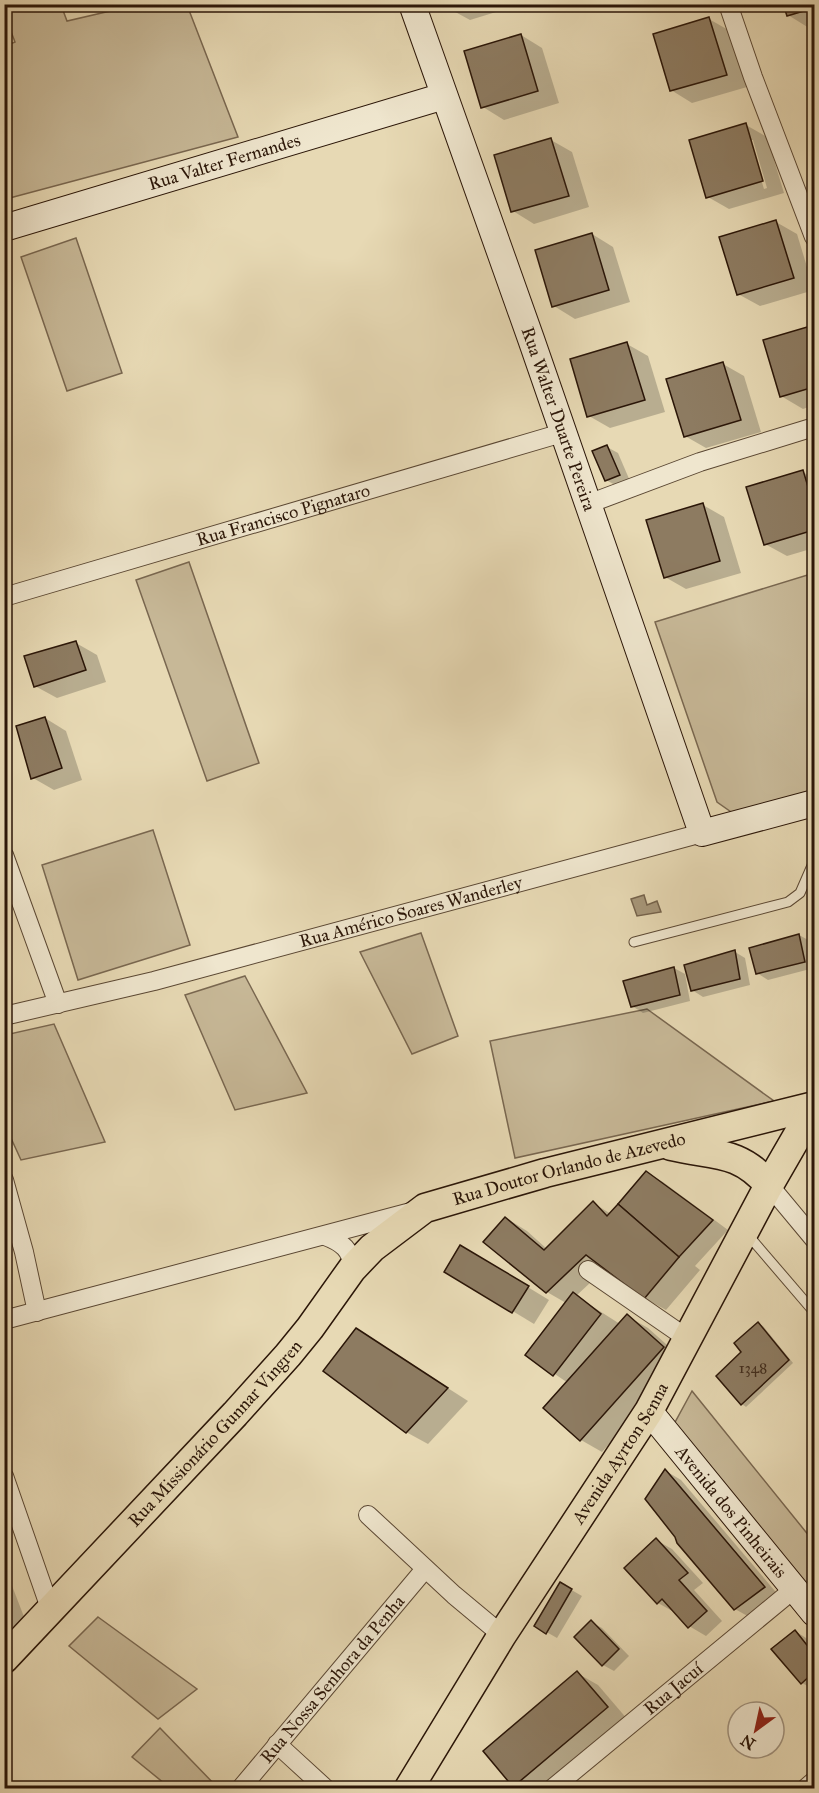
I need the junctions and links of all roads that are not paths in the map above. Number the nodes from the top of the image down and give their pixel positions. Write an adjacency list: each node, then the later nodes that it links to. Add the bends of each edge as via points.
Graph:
1 (411, 4): 3 (main road, Rua Walter Duarte Pereira)
2 (728, 4): 5 (street)
3 (444, 96): 4 (main road, Rua Valter Fernandes); 7 (main road, Rua Walter Duarte Pereira)
4 (4, 228)
5 (814, 237)
6 (814, 427): 8 (street, via 700,462)
7 (562, 433): 8 (main road, Rua Walter Duarte Pereira); 9 (street, Rua Francisco Pignataro)
8 (588, 504): 11 (main road, Rua Walter Duarte Pereira)
9 (4, 597)
10 (814, 803): 11 (main road, Rua Américo Soares Wanderley)
11 (702, 833): 15 (street, Rua Américo Soares Wanderley)
12 (4, 855): 15 (street)
13 (814, 861): 14 (lane, via 800,893 788,902)
14 (634, 942)
15 (58, 1004): 16 (street, Rua Américo Soares Wanderley)
16 (4, 1016)
17 (814, 1107): 18 (main road, Rua Doutor Orlando de Azevedo); 20 (main road, Avenida Ayrton Senna)
18 (664, 1144): 20 (main road, via 730,1156 754,1169); 21 (main road, Rua Doutor Orlando de Azevedo)
19 (4, 1180): 27 (street)
20 (769, 1185): 22 (main road, Avenida Ayrton Senna); 24 (street)
21 (425, 1208): 23 (street, Rua Doutor Orlando de Azevedo); 25 (main road, Rua Missionário Gunnar Vingren, via 372,1248)
22 (745, 1232): 28 (lane); 30 (main road, Avenida Ayrton Senna)
23 (325, 1236): 25 (street, via 351,1254); 27 (street, Rua Doutor Orlando de Azevedo)
24 (814, 1239)
25 (352, 1269): 36 (main road, Rua Missionário Gunnar Vingren, via 288,1355)
26 (588, 1270): 30 (street)
27 (37, 1312): 29 (street, Rua Doutor Orlando de Azevedo)
28 (814, 1312)
29 (4, 1320)
30 (688, 1339): 31 (main road, Avenida Ayrton Senna)
31 (649, 1411): 35 (main road, Avenida dos Pinheirais); 38 (main road, Avenida Ayrton Senna)
32 (4, 1476): 36 (street)
33 (368, 1515): 34 (street)
34 (425, 1569): 38 (street); 40 (street, Rua Nossa Senhora da Penha)
35 (794, 1589): 37 (main road, Avenida dos Pinheirais); 45 (street, Rua Jacuí)
36 (51, 1611): 39 (main road, Rua Missionário Gunnar Vingren)
37 (814, 1612)
38 (501, 1635): 44 (main road, Avenida Ayrton Senna)
39 (4, 1659)
40 (277, 1744): 42 (street, Rua Nossa Senhora da Penha); 43 (street)
41 (814, 1781): 46 (street)
42 (241, 1788)
43 (325, 1788)
44 (409, 1788)
45 (553, 1788)
46 (806, 1788)

